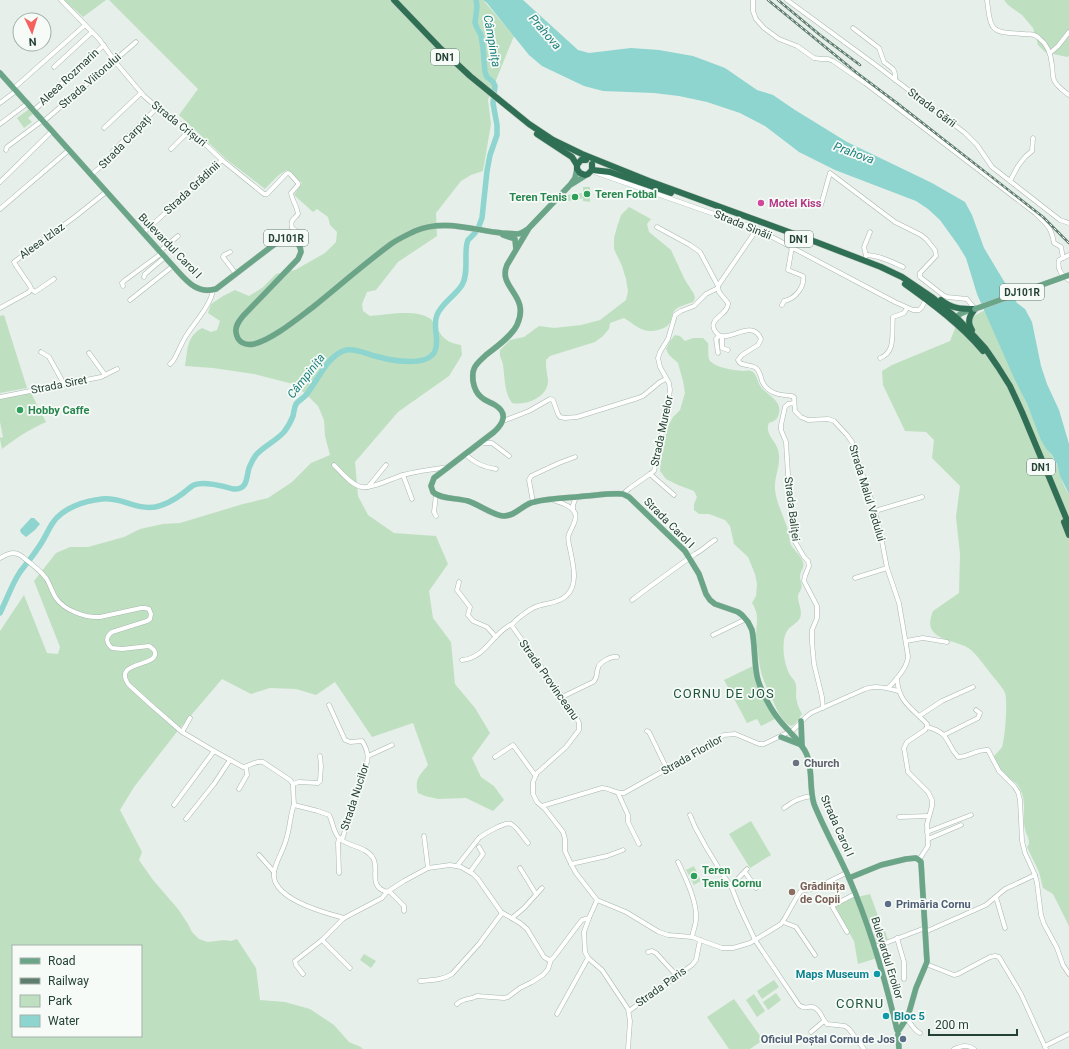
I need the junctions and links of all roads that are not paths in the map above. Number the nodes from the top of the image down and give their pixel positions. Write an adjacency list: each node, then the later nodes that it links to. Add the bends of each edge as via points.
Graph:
1 (61, 0): 7 (street, Strada Crișuri)
2 (390, 0): 18 (highway, DN1, via 439,51)
3 (394, 0): 18 (highway, DN1)
4 (753, 0): 62 (street, via 756,19 764,28 814,58 833,61 1035,213 1048,226 1054,243 1062,249)
5 (786, 0): 17 (street, Strada Gării)
6 (987, 0): 13 (street, via 990,21 995,29 1037,36)
7 (85, 25): 9 (street, Strada Crișuri); 19 (street)
8 (853, 28): 17 (street, via 879,48 884,62 893,69)
9 (92, 32): 12 (street, Strada Crișuri); 15 (street)
10 (1069, 32): 13 (street)
11 (136, 42): 14 (street, Strada Viitorului)
12 (104, 45): 14 (street, Strada Crișuri); 26 (street, Aleea Rozmarin)
13 (1050, 53): 21 (street, via 1054,80)
14 (114, 60): 20 (street, Strada Crișuri); 27 (street, Strada Viitorului)
15 (54, 67)
16 (0, 73): 19 (main road, Bulevardul Carol I)
17 (895, 80): 43 (street, Strada Gării, via 965,133 992,167)
18 (479, 86): 24 (highway, DN1)
19 (15, 89): 22 (street); 23 (main road, Bulevardul Carol I)
20 (142, 93): 25 (street, Strada Crișuri); 29 (street)
21 (1069, 95)
22 (0, 103)
23 (28, 103): 26 (main road, Bulevardul Carol I); 28 (street)
24 (502, 105): 30 (highway, DN1); 39 (highway, DN1, via 534,132 572,157)
25 (157, 108): 32 (street, Strada Crișuri); 41 (street, Strada Carpați)
26 (34, 110): 27 (main road, Bulevardul Carol I)
27 (43, 121): 31 (main road, Bulevardul Carol I); 35 (street, Strada Viitorului, via 6,147)
28 (0, 124)
29 (104, 128)
30 (536, 129): 38 (highway, DN1, via 548,139); 42 (highway, DN1, via 582,154)
31 (52, 130): 36 (main road, Bulevardul Carol I); 44 (street)
32 (190, 130): 34 (street); 37 (street, Strada Crișuri)
33 (1033, 138): 43 (street, via 1032,151 1018,166)
34 (171, 149)
35 (6, 150)
36 (69, 150): 41 (main road, Bulevardul Carol I); 48 (street)
37 (222, 160): 53 (street, Strada Grădinii); 56 (street, Strada Crișuri, via 265,194 289,173 298,183 291,193 298,210 291,225 302,236)
38 (586, 160): 39 (highway, via 581,160); 40 (highway, DN1)
39 (577, 167): 40 (highway, DN1, via 583,175); 45 (main road, via 575,178)
40 (591, 170): 42 (highway, DN1, via 606,167); 45 (main road); 51 (street, Strada Sinăii); 75 (highway, DN1, via 610,172 834,252 895,277)
41 (91, 176): 46 (main road, Bulevardul Carol I)
42 (649, 181): 61 (highway, DN1)
43 (1010, 181): 49 (street, Strada Gării, via 1060,220)
44 (0, 182)
45 (570, 185): 55 (main road)
46 (106, 192): 53 (main road, Bulevardul Carol I); 73 (street, Aleea Izlaz, via 14,262)
47 (821, 205): 80 (street, via 830,173 894,222 926,239 936,256 920,273 920,277 947,297 967,299)
48 (0, 209)
49 (1069, 223)
50 (657, 226): 72 (street, via 700,252)
51 (757, 229): 57 (street, Strada Sinăii); 72 (street)
52 (870, 232): 61 (street, via 864,247)
53 (143, 233): 59 (main road, Bulevardul Carol I)
54 (178, 236): 59 (street)
55 (519, 238): 56 (main road, DJ101R, via 446,225 408,234 285,328 255,344 241,342 237,337 236,326 298,259 301,254); 96 (main road, via 505,271 507,283 520,303 517,324 507,337 478,362 473,373 476,391 499,408 503,414)
56 (300, 246): 65 (main road, DJ101R, via 294,239 280,240)
57 (792, 247): 77 (street, via 788,270 803,276 804,279 797,294 784,301); 79 (street, Strada Sinăii)
58 (230, 252): 65 (street, via 223,257)
59 (162, 253): 63 (main road, Bulevardul Carol I); 67 (street); 71 (street, via 124,281)
60 (1069, 255): 62 (street)
61 (865, 258): 64 (street, via 870,255); 70 (highway, DN1)
62 (1063, 258): 69 (street, via 1058,263 1059,270)
63 (173, 266): 74 (main road, Bulevardul Carol I, via 194,287); 76 (street)
64 (903, 267)
65 (236, 274): 74 (main road, DJ101R)
66 (1069, 275): 80 (main road, DJ101R, bridge)
67 (144, 277)
68 (54, 278): 73 (street, via 35,292)
69 (1069, 280)
70 (908, 281): 80 (highway, via 925,289 949,306); 81 (highway, DN1, via 933,298)
71 (123, 286)
72 (718, 287): 82 (street, via 718,292 728,306 714,323 714,329); 92 (street, Strada Murelor, via 694,306 675,315 668,339 658,358)
73 (31, 289): 78 (street)
74 (212, 290): 89 (street, via 208,303)
75 (926, 299): 79 (street, via 919,310); 81 (highway, DN1)
76 (130, 300)
77 (782, 305)
78 (0, 308)
79 (907, 308): 88 (street, via 904,313 894,317 892,347)
80 (975, 309): 81 (main road, DJ101R, via 962,312); 83 (highway, via 970,314 969,324)
81 (955, 320): 83 (highway, DN1); 120 (highway, DN1, via 982,350 1005,387 1024,425)
82 (721, 336): 84 (street, via 722,348); 87 (street, via 716,339); 95 (street, Strada Malul Vadului, via 749,330 758,334 760,343 740,356 739,361 744,366 756,368 768,390 792,396 795,398)
83 (980, 342): 119 (highway, DN1, via 1016,398)
84 (728, 350)
85 (40, 352): 93 (street, via 50,356)
86 (89, 352): 91 (street)
87 (718, 353)
88 (880, 358)
89 (170, 364)
90 (117, 369): 91 (street, Strada Siret)
91 (105, 376): 93 (street, Strada Siret)
92 (666, 379): 96 (street, via 643,396 577,417 560,417 553,400 550,399 528,412); 105 (street, Strada Murelor, via 670,386 668,404 654,471)
93 (64, 384): 94 (street, Strada Siret)
94 (0, 397)
95 (794, 403): 117 (street, Strada Malul Vadului, via 795,411 801,417 808,420 831,419 850,438); 142 (street, Strada Baliței, via 786,407 781,430 786,442 794,540 809,563 804,581 817,606 812,642)
96 (503, 421): 97 (main road)
97 (482, 441): 98 (main road); 99 (street, via 492,443)
98 (465, 454): 103 (main road); 104 (street, via 478,464)
99 (510, 456)
100 (575, 457): 115 (street, via 531,476 529,480)
101 (334, 465): 107 (street, via 356,485)
102 (386, 465): 107 (street)
103 (449, 466): 106 (street); 109 (main road, via 432,482 432,489)
104 (496, 469)
105 (650, 474): 108 (street, Strada Murelor); 110 (street)
106 (403, 475): 107 (street); 113 (street)
107 (368, 488)
108 (623, 494): 111 (main road); 123 (main road, Strada Carol I)
109 (436, 495): 115 (main road, via 475,503 504,516 513,514); 118 (street)
110 (674, 495)
111 (576, 497): 114 (main road); 116 (street)
112 (922, 497): 117 (street)
113 (412, 499)
114 (553, 499): 115 (main road); 116 (street)
115 (533, 502)
116 (572, 509): 129 (street, via 576,516 568,537 574,575 570,592 560,600 533,608)
117 (874, 511): 124 (street, Strada Malul Vadului)
118 (436, 516)
119 (1069, 525)
120 (1069, 535)
121 (716, 540): 123 (street, via 708,543)
122 (0, 558): 149 (street, via 15,553 24,558 46,578 59,602 83,616 93,618 149,609 151,614 148,621 112,632 108,636 108,644 116,649 149,646 154,649 154,658 128,669 126,679)
123 (690, 558): 127 (street); 128 (main road, Strada Carol I, via 710,600 738,612)
124 (887, 568): 125 (street); 132 (street, Strada Malul Vadului, via 899,603)
125 (856, 578)
126 (459, 582): 131 (street, via 457,590 470,607 468,615 473,621 487,627)
127 (632, 600)
128 (746, 619): 130 (street); 150 (main road, Strada Carol I, via 752,630 758,682 775,714)
129 (512, 624): 131 (street); 140 (street, Strada Provinceanu)
130 (714, 635)
131 (496, 637): 135 (street, via 477,655)
132 (906, 641): 133 (street, via 923,638); 136 (street, Strada Malul Vadului, via 907,663)
133 (947, 642)
134 (617, 657): 140 (street, via 614,656 599,665 596,680)
135 (462, 660)
136 (897, 678): 138 (street, Strada Malul Vadului); 139 (street)
137 (972, 687): 144 (street, via 942,701)
138 (888, 688): 139 (street); 142 (street, via 865,689)
139 (898, 691): 144 (street, via 906,704)
140 (562, 698): 162 (street, Strada Provinceanu, via 577,719 579,730 566,747)
141 (329, 705): 157 (street, Strada Nucilor, via 345,740 362,741)
142 (823, 708): 146 (street)
143 (976, 710): 151 (street, via 980,713 978,718)
144 (919, 716): 147 (street)
145 (190, 718): 149 (street)
146 (801, 721): 150 (street); 154 (main road)
147 (927, 727): 151 (street); 173 (street, via 907,742 904,751 908,772 931,796)
148 (646, 731): 161 (street, via 649,732)
149 (182, 732): 155 (street)
150 (790, 732): 152 (street, Strada Florilor); 154 (main road, Strada Carol I)
151 (944, 734): 196 (street, via 958,756 988,750 999,771 1016,789 1020,800 1022,841)
152 (781, 737): 154 (main road); 161 (street, Strada Florilor, via 759,744 735,734 724,735)
153 (392, 745): 157 (street)
154 (802, 746): 166 (main road, Strada Carol I, via 810,764)
155 (214, 751): 159 (street); 168 (street)
156 (320, 756): 163 (street, via 320,781)
157 (368, 756): 179 (street, Strada Nucilor)
158 (495, 757): 162 (street, via 513,745)
159 (230, 760): 160 (street, via 241,767); 175 (street)
160 (246, 766): 163 (street, via 258,761 263,762); 164 (street, via 247,775)
161 (667, 769): 165 (street, Strada Florilor, via 628,792)
162 (535, 775): 169 (street, via 533,794)
163 (293, 784): 167 (street)
164 (239, 789)
165 (618, 793): 169 (street, via 602,788); 182 (street)
166 (812, 796): 170 (street, via 796,800); 195 (main road, Strada Carol I, via 817,812)
167 (294, 804): 179 (street, via 329,815); 192 (street, via 288,835)
168 (174, 805)
169 (542, 806): 188 (street, via 563,832 565,851)
170 (784, 808)
171 (690, 815): 197 (street, via 723,875)
172 (971, 815): 177 (street)
173 (929, 816): 174 (street); 177 (street)
174 (899, 817)
175 (186, 820)
176 (961, 825): 180 (street)
177 (927, 832): 180 (street)
178 (424, 836): 190 (street)
179 (340, 839): 194 (street); 200 (street, via 372,856 376,883 384,891)
180 (928, 839): 186 (street, via 927,848)
181 (528, 843): 189 (street, via 514,826 507,823 479,838)
182 (639, 844)
183 (479, 847): 193 (street, via 483,854)
184 (622, 850): 188 (street)
185 (259, 855): 192 (street)
186 (920, 860): 195 (main road, via 913,858); 212 (main road)
187 (678, 862): 214 (street, via 696,910)
188 (570, 864): 204 (street)
189 (457, 866): 190 (street); 193 (street)
190 (428, 868): 200 (street)
191 (520, 868): 201 (street)
192 (274, 872): 207 (street, via 275,882 287,896 311,908)
193 (470, 872): 206 (street)
194 (339, 873)
195 (848, 875): 202 (main road, Bulevardul Eroilor); 210 (street, via 800,892)
196 (1035, 875): 203 (street, via 1005,889); 227 (street, via 1044,924)
197 (732, 886): 199 (street, via 746,871); 218 (street)
198 (542, 888): 201 (street)
199 (756, 888)
200 (388, 891): 205 (street, via 404,906); 207 (street, via 382,898)
201 (536, 894): 208 (street)
202 (855, 894): 213 (street, via 832,906); 219 (main road, Bulevardul Eroilor)
203 (996, 897): 211 (street); 212 (street, via 986,905)
204 (597, 900): 209 (street); 214 (street, via 626,912 656,931)
205 (404, 911)
206 (502, 913): 208 (street); 230 (street, via 452,974 446,978)
207 (344, 918): 216 (street)
208 (512, 918): 223 (street, via 527,929 544,957)
209 (589, 918): 222 (street, via 584,930 585,952); 223 (street, via 582,920)
210 (783, 922): 218 (street); 221 (street, via 796,927)
211 (1005, 928)
212 (925, 930): 215 (street); 224 (main road)
213 (847, 932)
214 (692, 937): 217 (street)
215 (897, 938): 219 (street); 229 (street, via 904,962)
216 (322, 940): 225 (street); 226 (street, via 295,962)
217 (700, 940): 218 (street, via 722,948 745,946); 228 (street, Strada Paris, via 696,960)
218 (755, 940): 235 (street, via 799,1005 805,1008 814,1007)
219 (875, 946): 236 (main road, Bulevardul Eroilor)
220 (648, 952): 228 (street, via 652,950 656,953)
221 (815, 955)
222 (588, 958): 232 (street, via 602,970); 233 (street)
223 (551, 960): 231 (street, via 543,975 508,998 478,996)
224 (926, 964): 234 (main road); 240 (street, via 954,975 990,957 999,958 1021,994)
225 (350, 968)
226 (303, 974)
227 (1069, 974)
228 (677, 976): 232 (street, Strada Paris)
229 (904, 979)
230 (420, 981)
231 (457, 1004)
232 (629, 1011): 241 (street)
233 (557, 1014)
234 (906, 1019): 236 (main road); 238 (street, via 915,1031)
235 (824, 1021): 237 (street); 242 (street, via 830,1025 845,1026)
236 (898, 1031): 243 (main road)
237 (812, 1032)
238 (920, 1032)
239 (1069, 1034): 240 (street)
240 (1046, 1047)
241 (628, 1049)
242 (864, 1049)
243 (900, 1049)
244 (954, 1049): 245 (street, via 967,1045)
245 (974, 1049)

